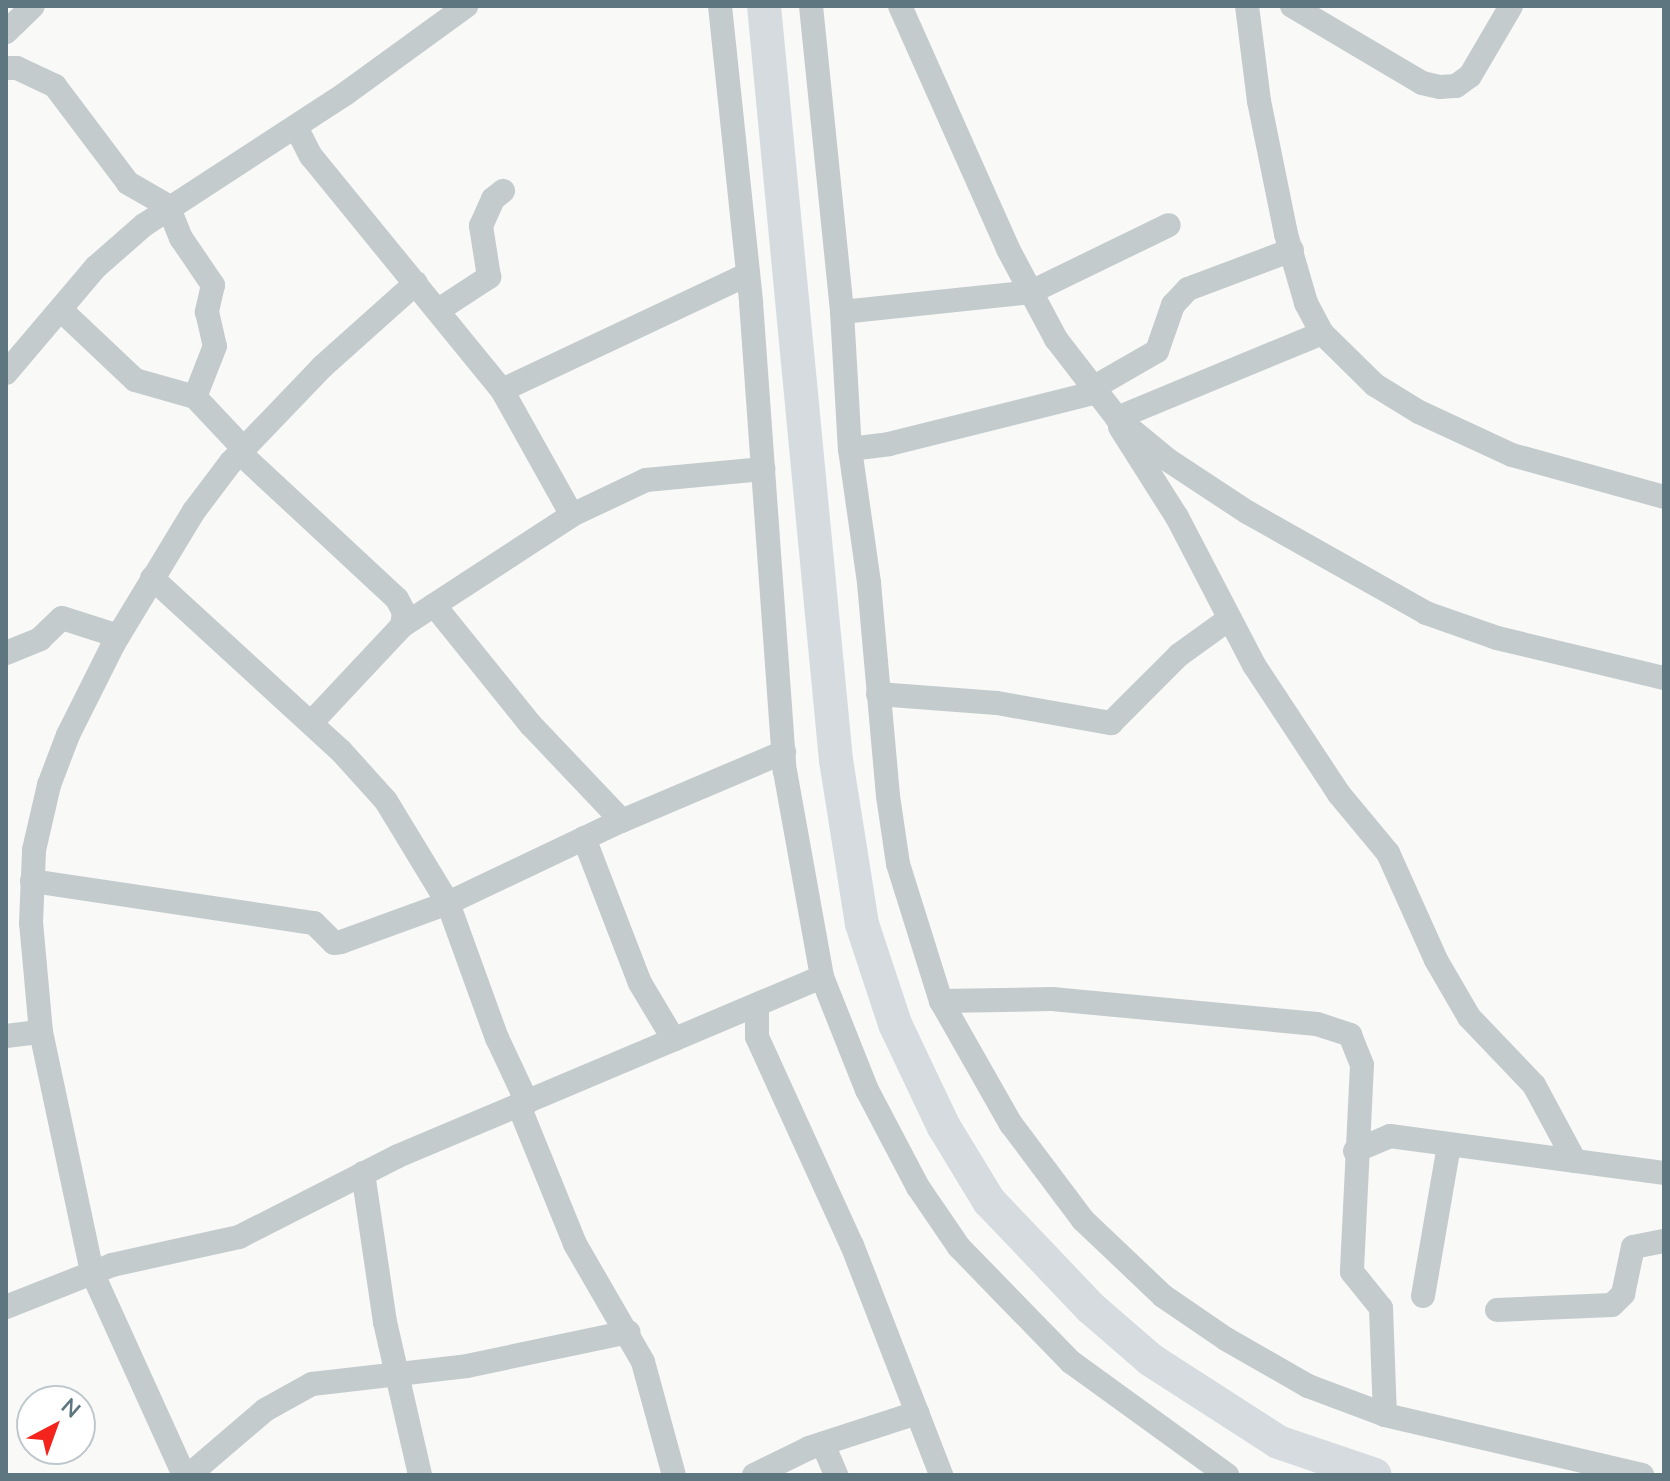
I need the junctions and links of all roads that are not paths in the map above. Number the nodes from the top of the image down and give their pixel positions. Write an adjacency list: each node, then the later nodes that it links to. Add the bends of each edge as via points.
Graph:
1 (33, 6): 10 (street)
2 (466, 6): 12 (street)
3 (720, 6): 17 (street)
4 (764, 6): 79 (main road, via 836,760 862,924 895,1024 944,1127 989,1201 1091,1308 1151,1360 1278,1442)
5 (811, 6): 22 (street)
6 (900, 6): 19 (street)
7 (1247, 6): 16 (street, via 1259,101)
8 (1292, 6): 9 (street, via 1422,83 1440,87 1456,86 1470,76)
9 (1511, 6)
10 (6, 32)
11 (6, 68): 14 (street, via 55,86 128,183)
12 (296, 127): 14 (street); 18 (street, via 311,156)
13 (503, 191): 20 (street, via 493,199 481,226 489,277)
14 (168, 206): 21 (street, via 96,267); 27 (street, via 181,238 213,285 207,312 215,346)
15 (1169, 225): 19 (street)
16 (1292, 250): 23 (street, via 1306,303); 26 (street, via 1188,289 1173,305 1157,351)
17 (748, 274): 25 (street); 31 (street)
18 (416, 283): 20 (street); 30 (street, via 322,367)
19 (1031, 292): 22 (street); 26 (street)
20 (440, 309): 25 (street)
21 (61, 310): 24 (street); 27 (street, via 135,380)
22 (842, 312): 29 (street)
23 (1322, 333): 28 (street); 32 (street, via 1375,385 1431,418 1512,455)
24 (6, 373)
25 (502, 390): 33 (street)
26 (1092, 391): 28 (street); 29 (street, via 920,437)
27 (195, 397): 30 (street)
28 (1115, 416): 36 (street, via 1177,517); 40 (street, via 1168,460 1247,512 1426,613 1497,638)
29 (850, 449): 41 (street)
30 (242, 451): 34 (street, via 194,511); 37 (street, via 397,599 404,612)
31 (763, 469): 33 (street, via 646,480); 43 (street)
32 (1664, 497)
33 (572, 515): 35 (street)
34 (152, 578): 38 (street); 42 (street)
35 (434, 605): 37 (street); 44 (street, via 531,725)
36 (1229, 619): 41 (street, via 1168,664 1111,723 997,703); 59 (street, via 1297,732 1388,853 1436,960 1469,1017 1534,1085)
37 (402, 626): 42 (street)
38 (118, 636): 39 (street, via 62,618 40,639); 46 (street, via 49,785)
39 (6, 653)
40 (1664, 678)
41 (878, 694): 49 (street, via 898,864)
42 (311, 723): 47 (street, via 386,801)
43 (784, 752): 44 (street); 48 (street, via 798,864)
44 (622, 821): 45 (street)
45 (584, 838): 47 (street); 53 (street, via 634,969)
46 (32, 881): 47 (street, via 314,923 334,943); 51 (street)
47 (448, 903): 55 (street)
48 (822, 977): 50 (street); 78 (street, via 867,1090 918,1187 959,1247 1001,1296 1071,1362)
49 (941, 1001): 54 (street, via 1052,999 1342,1030 1358,1046); 70 (street, via 1011,1124 1083,1220 1163,1296 1308,1386)
50 (757, 1005): 53 (street); 69 (street, via 757,1037 821,1170)
51 (41, 1032): 52 (street); 63 (street)
52 (6, 1036)
53 (674, 1040): 55 (street)
54 (1360, 1103): 56 (street, via 1369,1121); 58 (street)
55 (523, 1104): 60 (street); 67 (street, via 575,1244)
56 (1390, 1136): 57 (street); 58 (street)
57 (1449, 1145): 59 (street); 64 (street)
58 (1355, 1151): 70 (street, via 1352,1272 1381,1308)
59 (1575, 1161): 61 (street)
60 (363, 1173): 63 (street, via 239,1237); 68 (street, via 385,1322)
61 (1664, 1173)
62 (1664, 1241): 66 (street, via 1633,1247 1623,1294 1612,1305)
63 (92, 1272): 65 (street); 72 (street)
64 (1423, 1296)
65 (6, 1307)
66 (1497, 1310)
67 (628, 1332): 68 (street); 74 (street, via 657,1403)
68 (399, 1377): 72 (street, via 334,1379 292,1393); 73 (street)
69 (917, 1413): 71 (street); 77 (street)
70 (1385, 1415): 80 (street)
71 (823, 1444): 75 (street); 76 (street)
72 (187, 1475)
73 (420, 1475)
74 (674, 1475)
75 (754, 1475)
76 (836, 1475)
77 (941, 1475)
78 (1227, 1475)
79 (1375, 1475)
80 (1642, 1475)

